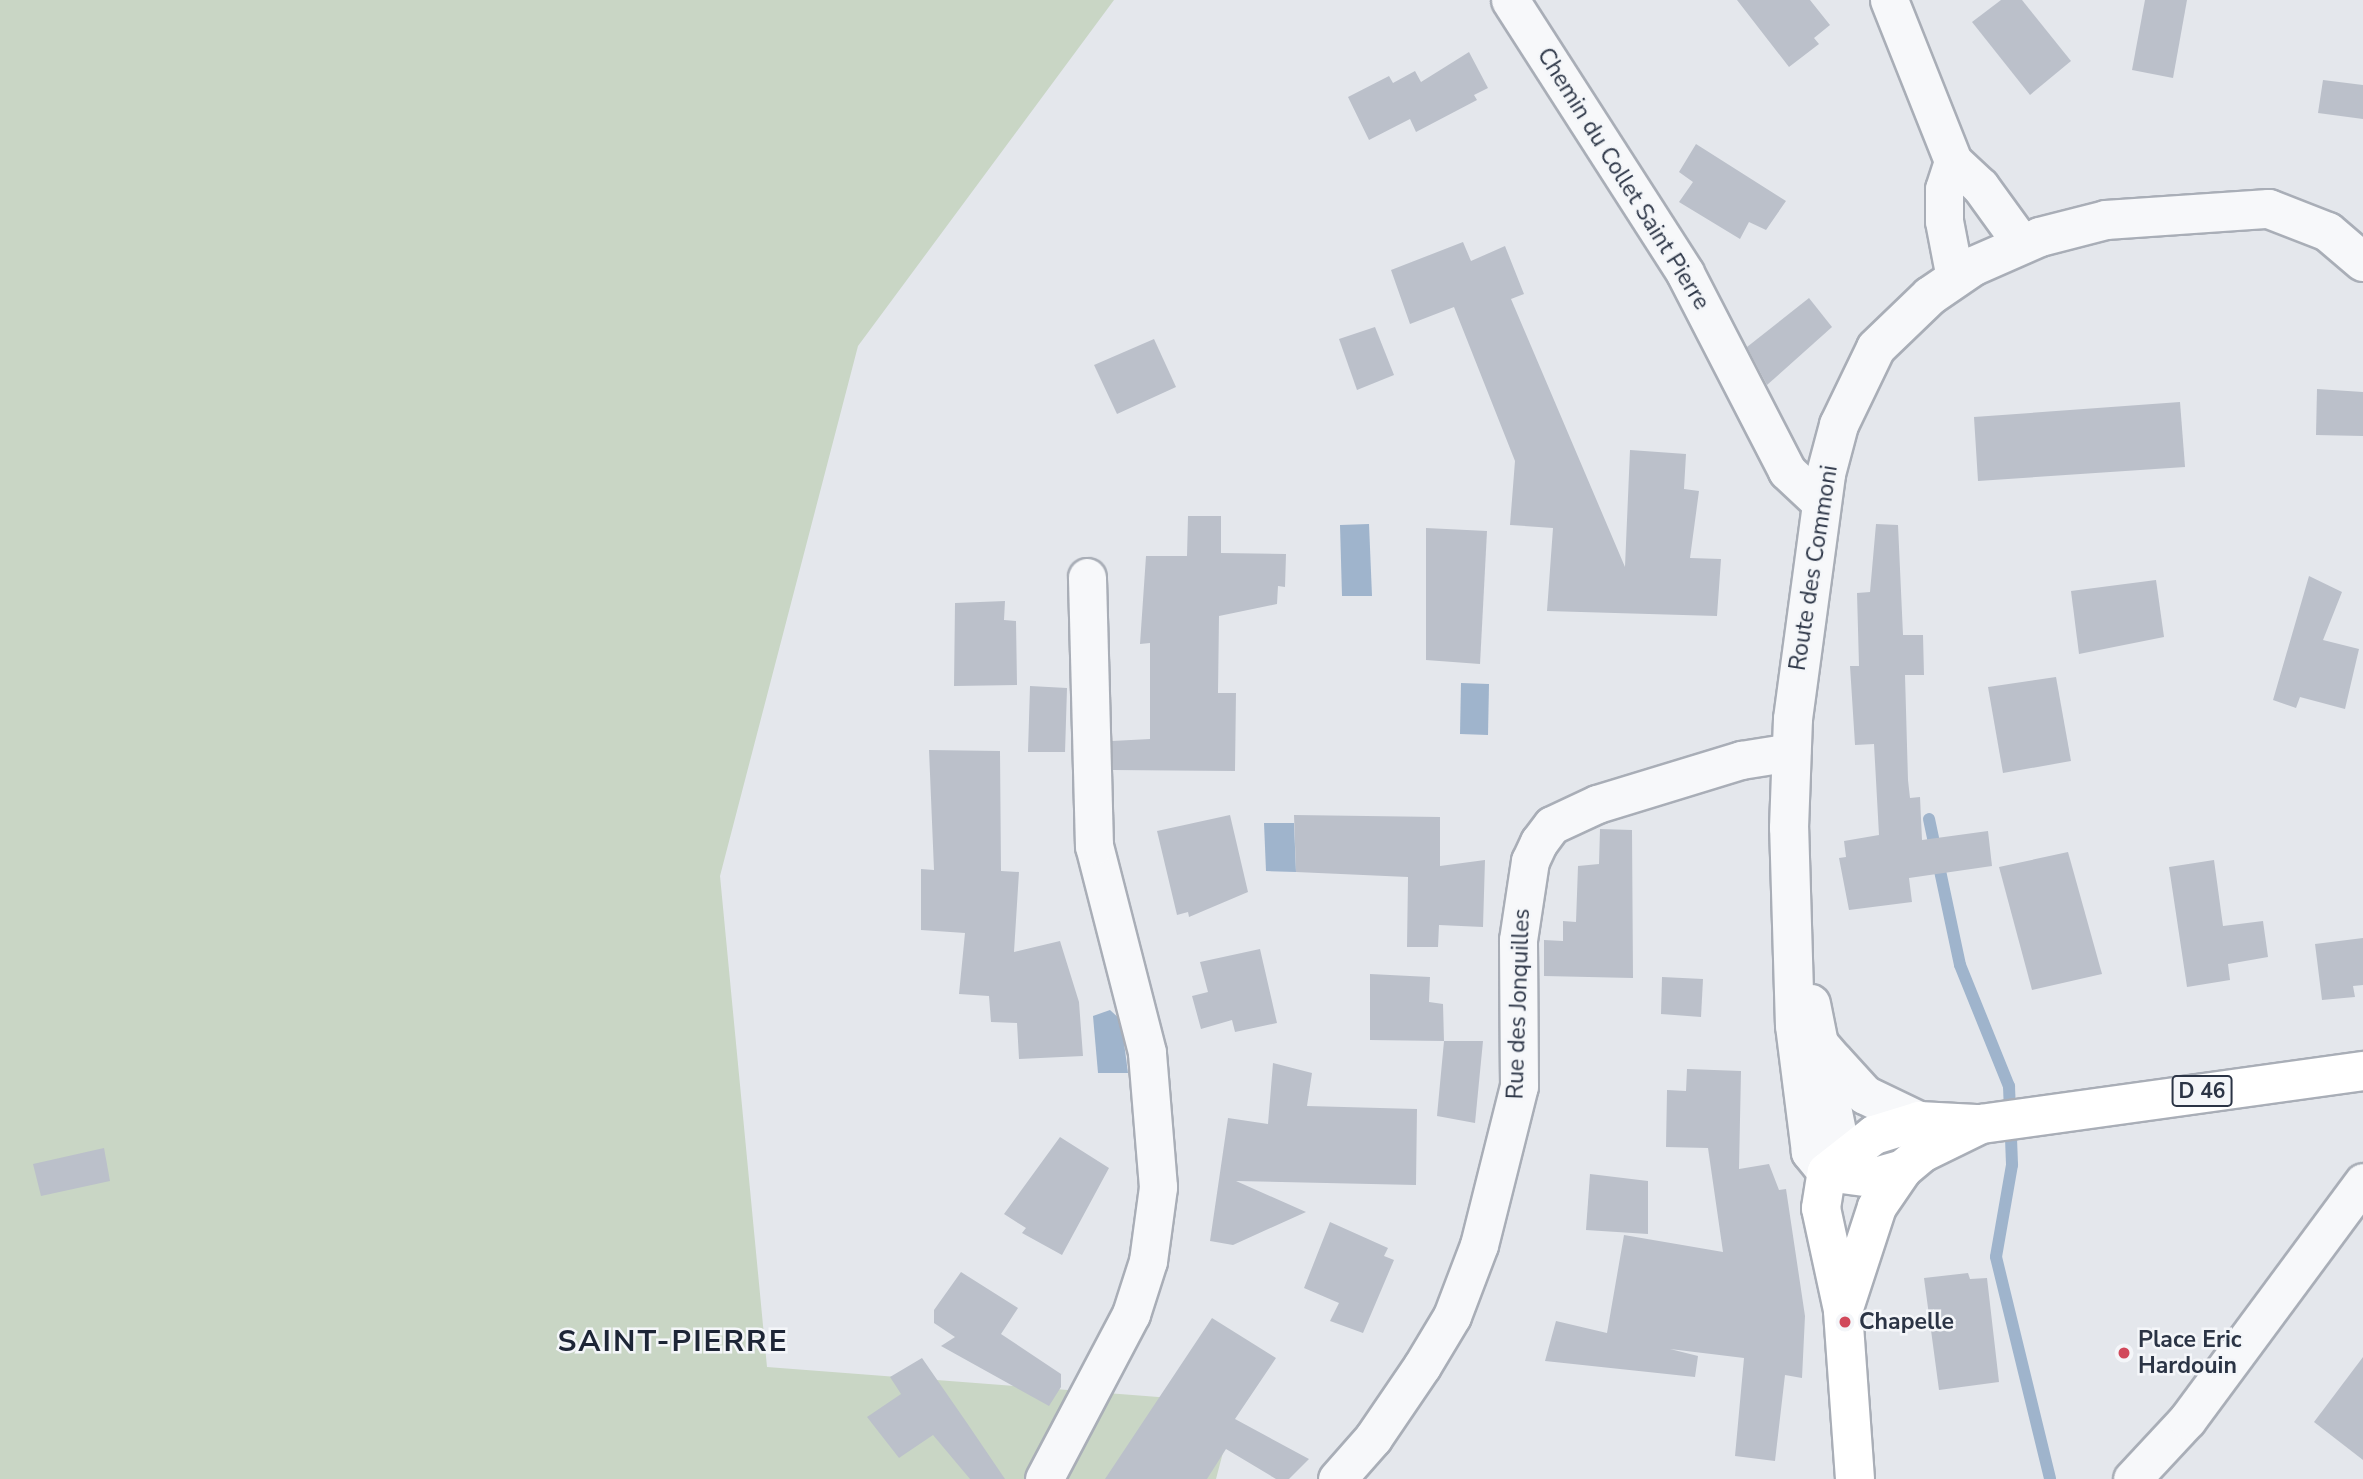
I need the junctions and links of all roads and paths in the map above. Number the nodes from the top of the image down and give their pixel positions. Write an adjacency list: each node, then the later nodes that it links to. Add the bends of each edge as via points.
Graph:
1 (1510, 0): 7 (street, Chemin du Collet Saint Pierre, via 1679,262 1787,471)
2 (1889, 0): 3 (street)
3 (1953, 161): 4 (street, via 1980,186); 6 (street, via 1944,190 1944,221)
4 (2022, 244): 5 (street, Route des Commoni, via 2106,219 2269,208 2328,232); 6 (street, Route des Commoni)
5 (2363, 262)
6 (1955, 278): 7 (street, Route des Commoni, via 1876,348 1839,425)
7 (1820, 502): 9 (street, Route des Commoni)
8 (1087, 577): 19 (street, via 1094,846 1147,1052 1158,1187 1151,1249 1131,1314)
9 (1791, 752): 10 (street, Route des Commoni); 20 (street, Rue des Jonquilles, via 1750,757 1597,804 1552,825 1539,842 1530,860 1518,940 1519,1086 1479,1245 1452,1316 1422,1366 1373,1438)
10 (1794, 920): 11 (street, Route des Commoni); 15 (street, Route des Commoni, via 1796,1026 1811,1152)
11 (1819, 1044): 13 (street, via 1865,1095); 15 (street, Route des Commoni)
12 (2363, 1071): 14 (main road, D 46)
13 (1919, 1121): 14 (main road, D 46); 15 (main road, D 46, via 1874,1135)
14 (1981, 1124): 16 (main road, D 46, via 1922,1153)
15 (1838, 1168): 16 (main road, via 1872,1178); 18 (main road, D 46, via 1821,1208)
16 (1903, 1169): 18 (main road, D 46, via 1877,1207)
17 (2361, 1185): 22 (street, via 2171,1440)
18 (1848, 1293): 21 (main road, D 46)
19 (1044, 1479)
20 (1337, 1479)
21 (1855, 1479)
22 (2132, 1479)

